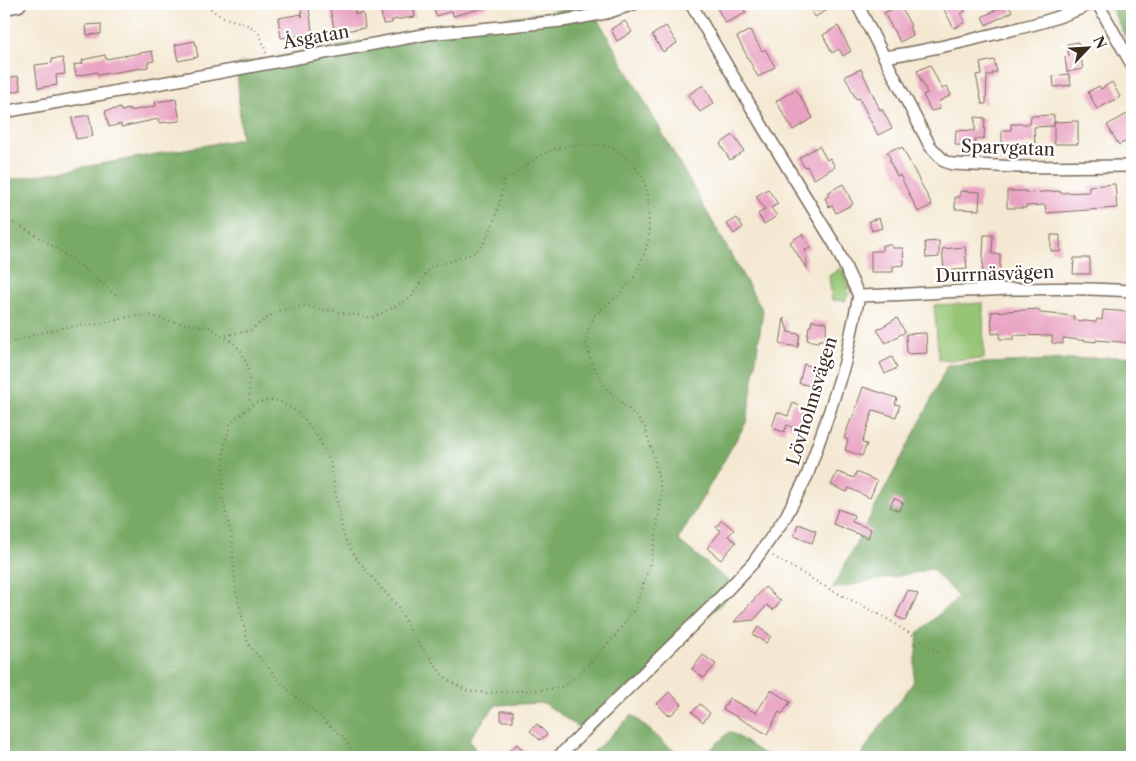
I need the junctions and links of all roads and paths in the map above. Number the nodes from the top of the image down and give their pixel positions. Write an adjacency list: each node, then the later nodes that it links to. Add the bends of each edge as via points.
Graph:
1 (18, 4): 8 (street)
2 (208, 4): 10 (path, via 217,14 256,30)
3 (634, 4): 10 (street, Åsgatan, via 562,21 428,34)
4 (691, 4): 16 (street, via 835,245)
5 (857, 4): 9 (street, Sparvgatan)
6 (1090, 4): 9 (street, via 1023,28)
7 (1098, 4): 11 (street)
8 (4, 7)
9 (885, 57): 13 (street, Sparvgatan, via 930,146 944,161 1018,168)
10 (268, 63): 12 (street, Åsgatan)
11 (1132, 65)
12 (4, 112)
13 (1132, 166)
14 (4, 218): 17 (path, via 55,247)
15 (1132, 291): 16 (street, Durrnäsvägen, via 1043,289)
16 (859, 296): 21 (street, Lövholmsvägen, via 845,362 807,476 785,518)
17 (118, 297)
18 (221, 336): 19 (path, via 209,327 148,315 49,331); 20 (path, via 235,344 247,365); 20 (path, via 249,331 271,314 288,307 304,306 372,318 403,304 411,298 430,267 477,251 488,234 504,181 554,149 570,145 608,146 636,166 643,179 648,194 649,238 644,255 634,277 622,292 595,315 586,343 604,386 645,427 662,494 656,540 636,607 615,636 562,687 485,693 468,691 442,674 413,636 397,605 354,555 343,536 330,461 314,431 295,410 279,401 270,400)
19 (4, 345)
20 (251, 406): 23 (path, via 230,424 224,447 222,497 232,537 235,585 248,644 285,687 342,736)
21 (764, 548): 22 (path, via 784,563 884,617); 24 (street, Lövholmsvägen, via 711,607)
22 (939, 652)
23 (356, 757)
24 (558, 757)

